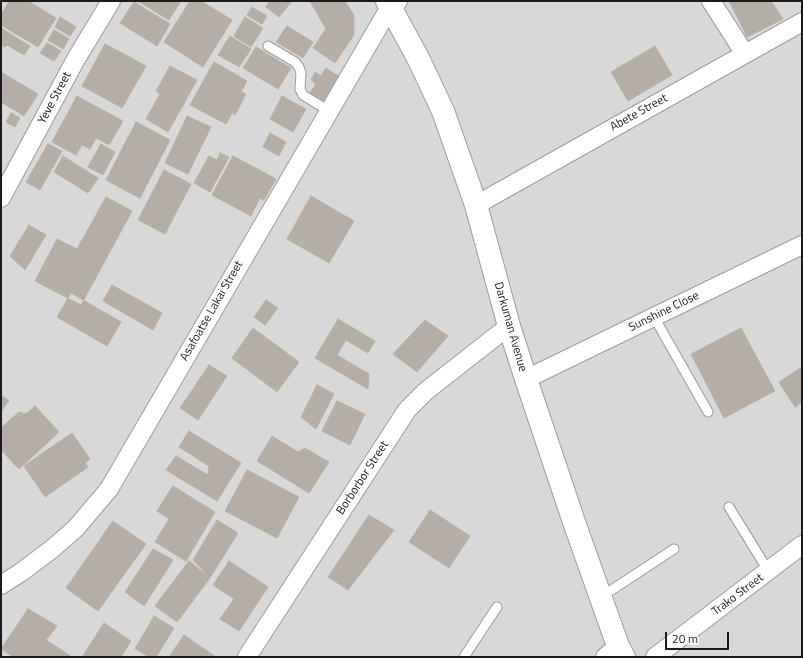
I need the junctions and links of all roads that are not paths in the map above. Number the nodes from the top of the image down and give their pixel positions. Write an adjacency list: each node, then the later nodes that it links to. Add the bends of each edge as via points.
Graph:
1 (111, 1): 8 (street, Yeve Street, via 76,58)
2 (711, 1): 6 (street)
3 (391, 3): 7 (street, Asafoatse Lakai Street); 9 (street, Darkuman Avenue, via 443,111)
4 (802, 22): 6 (street, Abete Street)
5 (268, 46): 7 (lane, via 295,62 301,73 300,89 303,96)
6 (745, 54): 9 (street, Abete Street)
7 (329, 111): 19 (street, Asafoatse Lakai Street, via 108,489 76,528 52,549)
8 (1, 198)
9 (476, 205): 12 (street, Darkuman Avenue)
10 (802, 245): 11 (street, Sunshine Close)
11 (654, 317): 13 (street, Sunshine Close); 14 (lane)
12 (509, 326): 13 (street, Darkuman Avenue); 23 (street, Borborbor Street, via 426,391 407,410)
13 (526, 379): 20 (street, Darkuman Avenue)
14 (708, 412)
15 (729, 507): 18 (lane)
16 (802, 545): 18 (street, Trako Street)
17 (674, 550): 20 (lane)
18 (769, 572): 25 (street, Trako Street)
19 (1, 585)
20 (601, 597): 22 (street, Darkuman Avenue)
21 (497, 607): 24 (lane)
22 (616, 653)
23 (247, 657)
24 (464, 657)
25 (655, 657)

